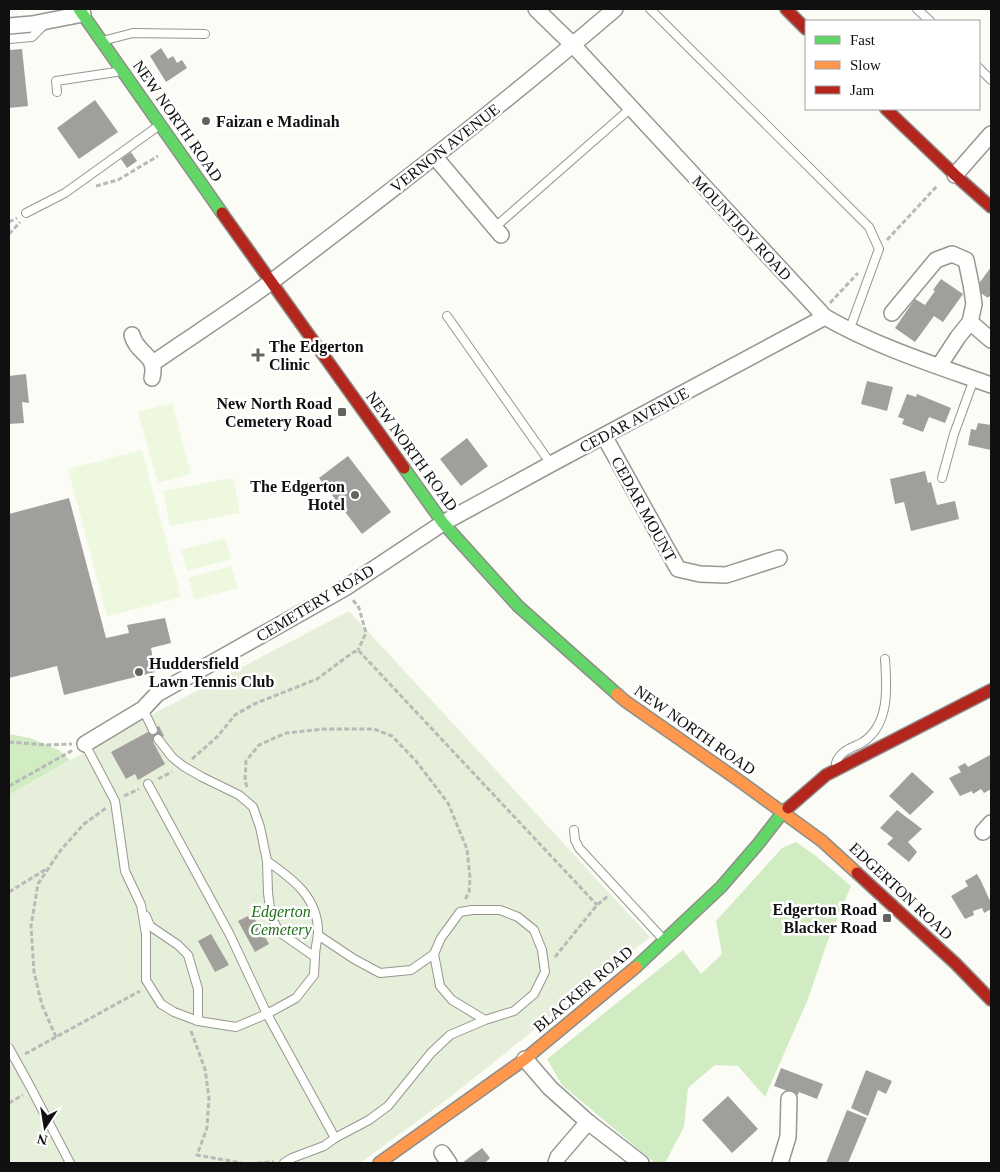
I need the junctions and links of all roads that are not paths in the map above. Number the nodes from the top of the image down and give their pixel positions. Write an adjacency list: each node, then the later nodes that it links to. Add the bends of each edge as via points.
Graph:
1 (536, 9): 14 (street, MOUNTJOY ROAD)
2 (615, 9): 14 (street, VERNON AVENUE)
3 (650, 9): 33 (lane, via 869,226 879,249)
4 (786, 9): 10 (main road)
5 (917, 9): 7 (lane)
6 (81, 12): 8 (street); 13 (main road, NEW NORTH ROAD)
7 (929, 20)
8 (48, 21): 9 (street); 12 (lane, via 32,37)
9 (9, 26)
10 (805, 28)
11 (205, 34): 13 (lane, via 133,33)
12 (9, 39)
13 (102, 41): 16 (main road, NEW NORTH ROAD)
14 (573, 45): 19 (street, MOUNTJOY ROAD); 23 (street, VERNON AVENUE)
15 (980, 69): 17 (lane)
16 (123, 71): 18 (lane, via 56,82); 21 (main road, NEW NORTH ROAD)
17 (991, 80)
18 (57, 92)
19 (631, 108): 27 (lane); 30 (street, MOUNTJOY ROAD)
20 (887, 110): 24 (main road)
21 (160, 125): 26 (lane, via 65,193); 28 (main road, NEW NORTH ROAD)
22 (991, 134): 24 (street)
23 (435, 157): 27 (street); 28 (street, VERNON AVENUE)
24 (953, 173): 25 (main road)
25 (991, 207)
26 (26, 213)
27 (498, 231)
28 (271, 282): 34 (street, VERNON AVENUE, via 152,370 147,355 138,348); 42 (main road, NEW NORTH ROAD)
29 (892, 313): 32 (street, via 936,260 952,254 966,260 974,304)
30 (823, 315): 33 (street, MOUNTJOY ROAD); 39 (street, CEDAR AVENUE)
31 (447, 316): 40 (lane)
32 (970, 322): 35 (street); 36 (street)
33 (849, 331): 36 (street, MOUNTJOY ROAD)
34 (132, 335)
35 (991, 340)
36 (939, 366): 37 (street, MOUNTJOY ROAD)
37 (974, 379): 38 (street, MOUNTJOY ROAD); 41 (lane)
38 (991, 385)
39 (604, 436): 40 (street, CEDAR AVENUE); 43 (street, CEDAR MOUNT, via 678,569 726,575)
40 (551, 464): 42 (street, CEDAR AVENUE)
41 (942, 478)
42 (443, 522): 46 (street, CEMETERY ROAD, via 345,588 157,694); 52 (main road, NEW NORTH ROAD, via 518,606 625,701)
43 (779, 558)
44 (884, 659): 50 (lane, via 887,688 880,724 869,737 840,755)
45 (991, 690): 50 (main road, BLACKER ROAD)
46 (143, 709): 47 (lane); 49 (street, CEMETERY ROAD)
47 (153, 730)
48 (158, 739): 54 (lane, via 183,766 239,795 253,807)
49 (85, 744): 55 (lane, via 115,801 126,871)
50 (836, 770): 52 (main road, BLACKER ROAD)
51 (148, 784): 61 (lane, via 230,935)
52 (783, 812): 57 (main road, BLACKER ROAD, via 721,887); 60 (main road, EDGERTON ROAD, via 830,847)
53 (574, 830): 57 (lane, via 579,848)
54 (267, 861): 56 (lane, via 302,889 312,904); 59 (lane, via 271,916 278,932)
55 (141, 906): 63 (lane, via 150,926 188,956 198,988); 63 (lane, via 146,934 146,980 161,1004)
56 (318, 935): 58 (lane, via 380,973 411,970); 59 (lane)
57 (665, 941): 65 (main road, BLACKER ROAD)
58 (434, 954): 62 (lane, via 440,986 452,1000); 62 (lane, via 460,912 500,910 518,917 534,930 542,950 545,972 534,994 514,1011)
59 (315, 957): 61 (lane, via 314,975 296,998)
60 (991, 1000)
61 (267, 1014): 63 (lane, via 236,1027); 68 (lane)
62 (485, 1020): 68 (lane, via 450,1035 388,1106)
63 (198, 1021)
64 (9, 1048): 69 (lane)
65 (525, 1059): 67 (street, via 550,1088); 71 (main road, BLACKER ROAD)
66 (789, 1099): 74 (street, via 788,1137)
67 (588, 1122): 72 (street); 73 (street)
68 (335, 1138): 70 (lane)
69 (70, 1163)
70 (284, 1163)
71 (379, 1163)
72 (556, 1163)
73 (641, 1163)
74 (780, 1163)

